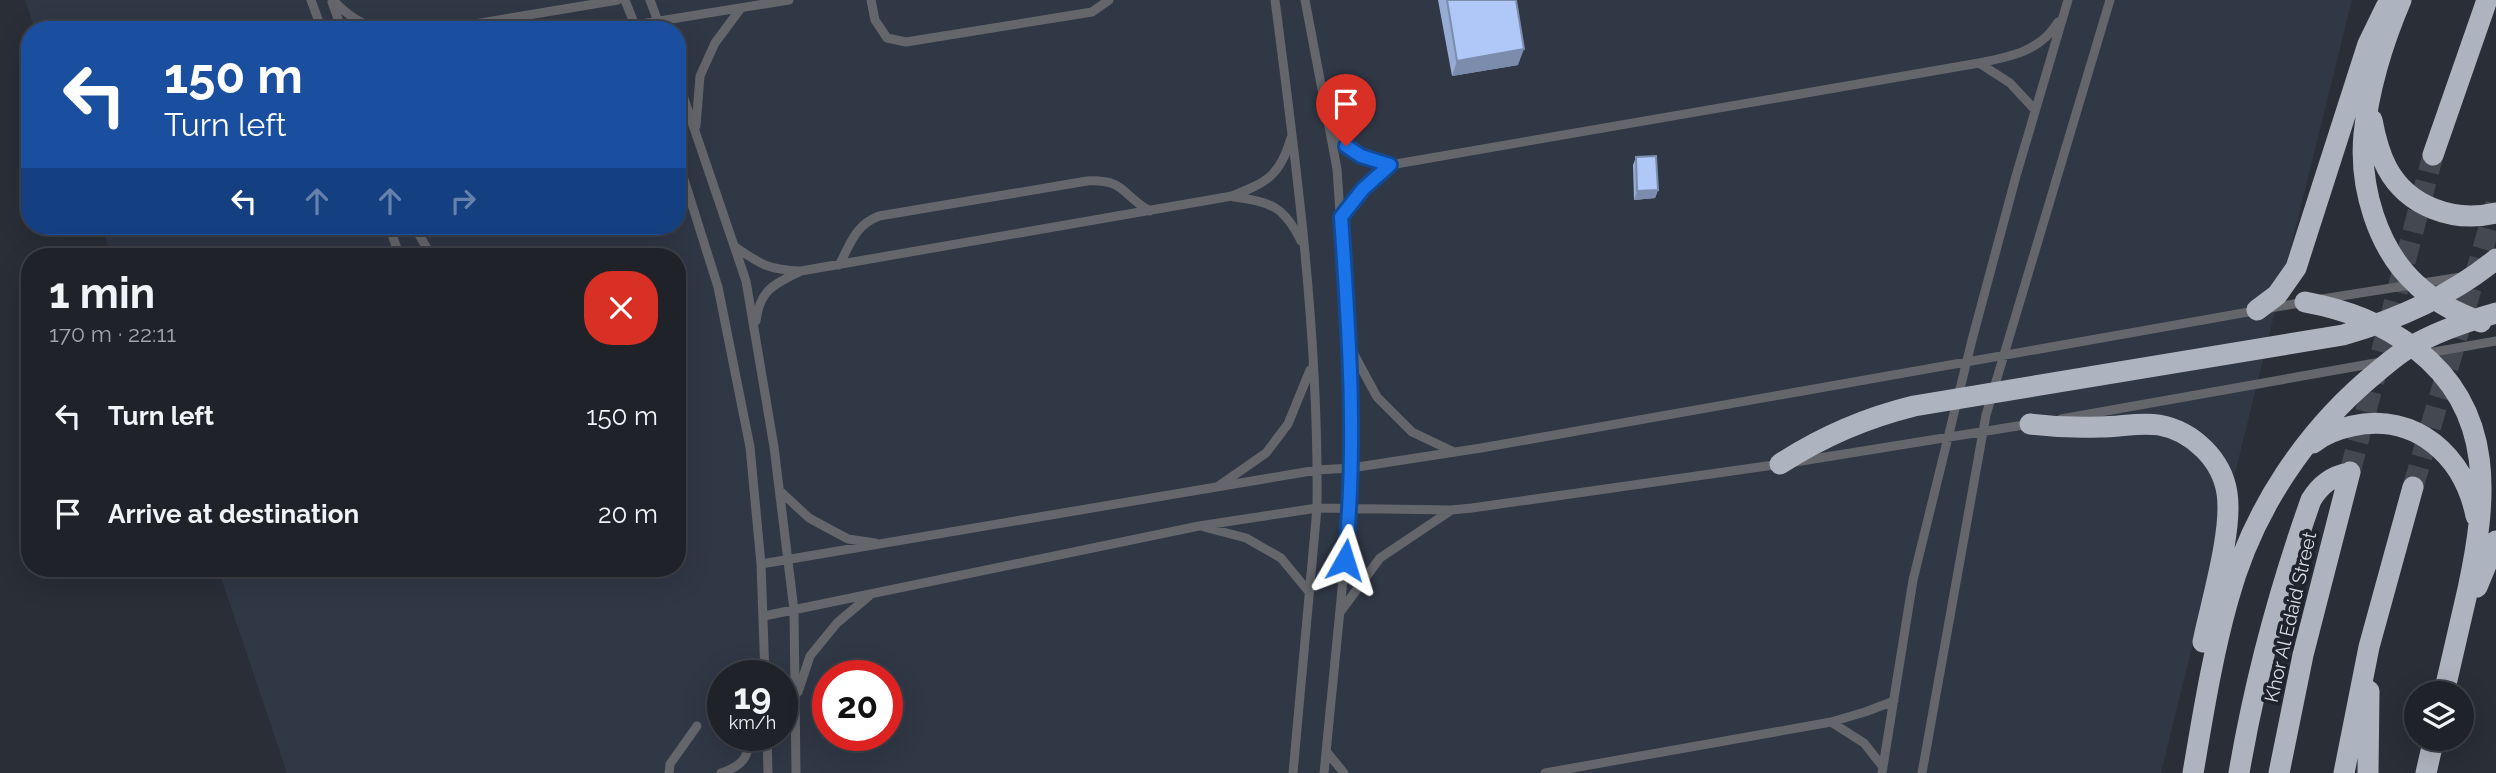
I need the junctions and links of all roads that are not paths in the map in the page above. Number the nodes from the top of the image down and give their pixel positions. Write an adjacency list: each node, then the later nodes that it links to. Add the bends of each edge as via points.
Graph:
1 (311, 0): 19 (lane)
2 (332, 0): 20 (lane); 21 (lane)
3 (618, 0): 16 (lane)
4 (625, 0): 23 (lane)
5 (649, 0): 24 (lane)
6 (789, 0): 17 (lane)
7 (871, 0): 8 (lane, via 875,20 887,37 906,42 1092,12)
8 (1109, 0)
9 (1275, 0): 31 (lane)
10 (1307, 0): 32 (lane)
11 (2068, 0): 18 (lane)
12 (2110, 0): 105 (lane, via 1986,415)
13 (2391, 0): 49 (highway, via 2368,44 2295,268 2277,295)
14 (2401, 0): 28 (highway, via 2383,46)
15 (2487, 0): 33 (highway)
16 (571, 4): 22 (lane)
17 (741, 8): 25 (lane); 30 (lane, via 715,43 700,76)
18 (2064, 11): 26 (lane, via 2048,35 2023,53); 29 (lane)
19 (319, 21)
20 (339, 21)
21 (357, 21)
22 (485, 21)
23 (634, 21)
24 (658, 21)
25 (682, 21)
26 (1979, 63): 29 (lane, via 2010,83); 34 (lane)
27 (686, 104): 30 (lane)
28 (2369, 104): 38 (highway, via 2387,168 2412,197 2445,214); 46 (highway, via 2363,160 2372,211 2394,257)
29 (2035, 110): 87 (lane, via 1913,580)
30 (695, 131): 40 (lane)
31 (1292, 133): 36 (lane, via 1275,174); 41 (lane)
32 (1331, 136): 34 (lane, via 1361,156); 39 (lane)
33 (2433, 155)
34 (1390, 165): 39 (lane)
35 (686, 186): 76 (lane, via 718,287 750,447)
36 (1232, 196): 37 (lane); 41 (lane, via 1281,210)
37 (1150, 211): 43 (lane); 43 (lane, via 1116,183 1105,180 879,216 864,222)
38 (2496, 212)
39 (1341, 217): 56 (lane)
40 (734, 246): 44 (lane, via 775,270); 54 (lane, via 746,281)
41 (1304, 247): 59 (lane)
42 (2496, 259): 45 (highway)
43 (839, 265): 44 (lane)
44 (801, 271): 54 (lane, via 764,294)
45 (2487, 272): 46 (lane); 47 (highway)
46 (2416, 284): 47 (highway); 48 (lane)
47 (2436, 300): 51 (highway); 52 (highway)
48 (2305, 302): 49 (lane); 52 (highway, via 2349,312)
49 (2257, 310): 61 (lane)
50 (2496, 313): 51 (highway)
51 (2475, 320): 53 (highway); 57 (highway)
52 (2379, 325): 57 (highway); 63 (highway, via 2314,342 1914,406 1831,434)
53 (2496, 327)
54 (754, 330): 68 (lane)
55 (2496, 341): 57 (lane)
56 (1349, 346): 61 (lane, via 1377,397 1412,432); 64 (lane)
57 (2417, 350): 58 (highway); 73 (highway, via 2450,381 2469,414 2480,452)
58 (2392, 360): 60 (lane); 62 (highway, via 2342,404)
59 (1312, 365): 65 (lane); 67 (lane, via 1288,424 1266,453)
60 (2031, 424): 63 (lane); 95 (highway, via 2079,428 2161,425 2192,438 2215,462 2228,510 2198,678)
61 (1453, 452): 64 (lane)
62 (2298, 455): 73 (highway, via 2340,429 2389,424 2413,431 2452,461); 95 (highway, via 2264,510 2238,569 2213,661)
63 (1780, 464): 71 (lane)
64 (1351, 468): 65 (lane); 70 (lane)
65 (1317, 470): 67 (lane); 69 (lane)
66 (2413, 487): 82 (highway)
67 (1215, 488): 74 (lane)
68 (779, 491): 74 (lane, via 809,518 848,539); 75 (lane)
69 (1317, 508): 70 (lane); 72 (lane); 77 (lane)
70 (1350, 508): 71 (lane); 80 (lane)
71 (1451, 510): 80 (lane, via 1380,558)
72 (1199, 526): 77 (lane, via 1246,538 1281,558); 78 (lane)
73 (2487, 535): 85 (highway, via 2483,574 2461,616)
74 (884, 544): 75 (lane)
75 (788, 561): 76 (lane); 79 (lane)
76 (761, 564): 81 (lane)
77 (1309, 593): 101 (lane)
78 (872, 594): 79 (lane); 86 (lane, via 837,623 810,656)
79 (794, 610): 81 (lane); 84 (lane)
80 (1340, 613): 93 (lane)
81 (764, 615): 83 (lane)
82 (2369, 647): 108 (highway); 109 (highway)
83 (765, 660)
84 (795, 660)
85 (2447, 681)
86 (798, 692)
87 (1894, 701): 88 (lane); 96 (lane)
88 (1831, 722): 96 (lane, via 1864,743); 104 (lane)
89 (697, 726): 97 (lane, via 670,764)
90 (747, 751): 98 (lane, via 737,768)
91 (767, 751): 99 (lane)
92 (796, 751): 100 (lane)
93 (1326, 751): 102 (lane); 103 (lane)
94 (2431, 751): 110 (highway)
95 (2195, 764)
96 (1882, 770)
97 (669, 773)
98 (721, 773)
99 (768, 773)
100 (796, 773)
101 (1293, 773)
102 (1324, 773)
103 (1343, 773)
104 (1545, 773)
105 (1922, 773)
106 (2239, 773): 107 (highway, Khor Al Edaid Street, via 2270,625 2311,500 2329,480 2349,472)
107 (2279, 773)
108 (2344, 773)
109 (2368, 773)
110 (2426, 773)

